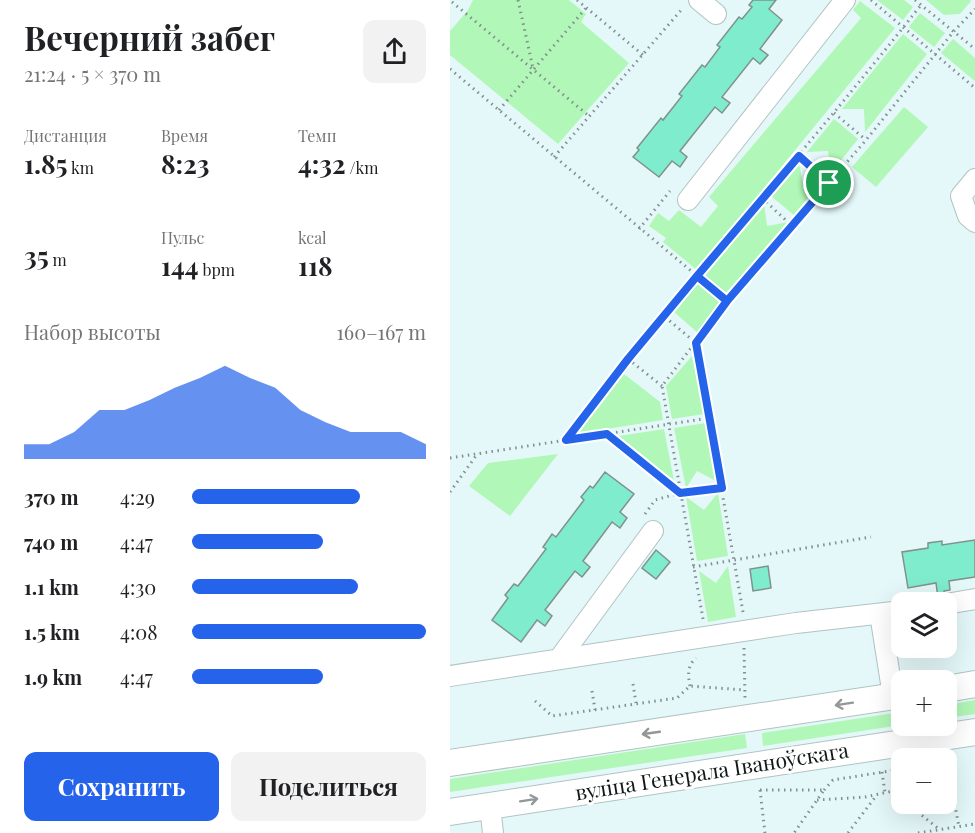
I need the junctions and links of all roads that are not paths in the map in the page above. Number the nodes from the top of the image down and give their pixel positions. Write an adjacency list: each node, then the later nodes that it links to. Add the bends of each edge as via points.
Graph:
1 (845, 0): 5 (lane)
2 (691, 4): 3 (lane)
3 (716, 14)
4 (975, 179): 6 (lane, via 961,196 968,216)
5 (688, 200)
6 (975, 222)
7 (653, 531): 12 (lane)
8 (975, 599): 9 (lane)
9 (957, 601)
10 (891, 612): 11 (lane)
11 (880, 614): 12 (lane); 13 (lane)
12 (559, 659): 14 (lane)
13 (892, 670)
14 (450, 676)
15 (975, 684): 16 (main road)
16 (957, 686)
17 (891, 697): 19 (main road, one-way to 19)
18 (975, 732): 20 (main road, вуліца Генерала Іваноўскага, one-way to 18)
19 (450, 763)
20 (490, 806): 21 (main road, вуліца Генерала Іваноўскага); 22 (lane)
21 (450, 812)
22 (494, 833)

